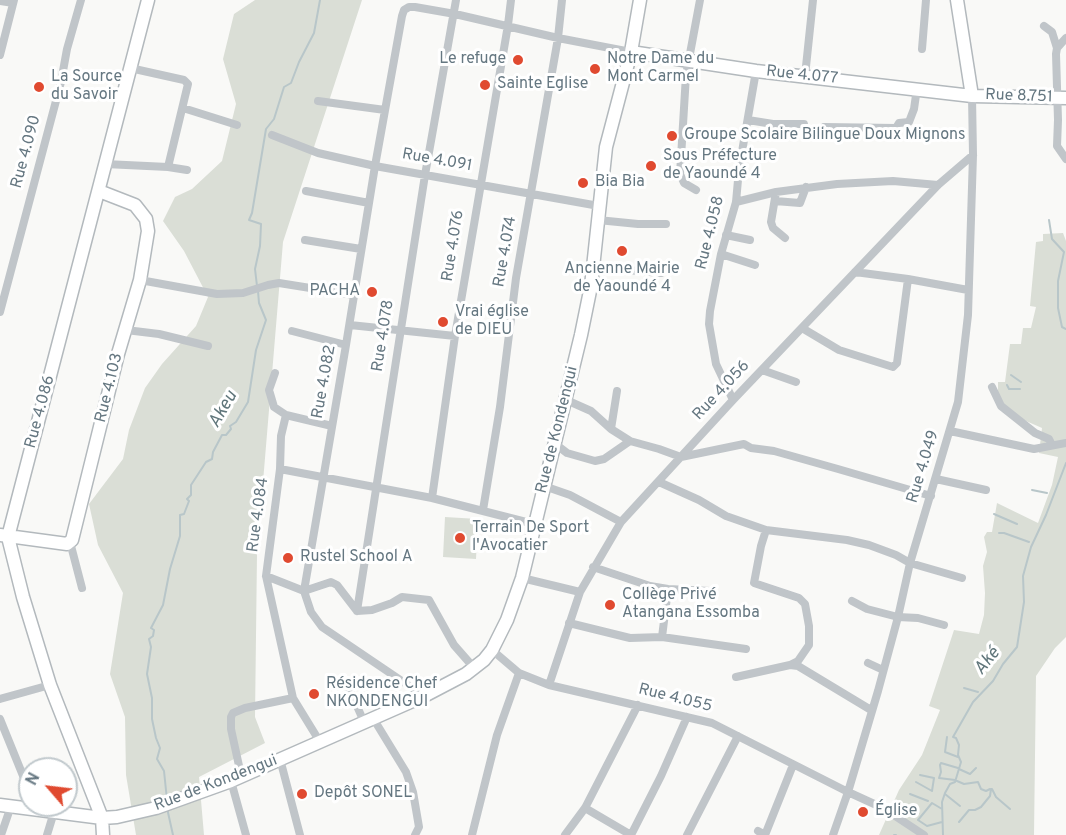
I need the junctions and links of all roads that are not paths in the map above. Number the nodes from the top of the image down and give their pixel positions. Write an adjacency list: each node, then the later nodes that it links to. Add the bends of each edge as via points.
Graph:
1 (81, 0): 69 (street, Rue 4.090)
2 (148, 0): 23 (main road, Rue 4.086)
3 (456, 0): 13 (street, Rue 4.078)
4 (511, 0): 14 (street, Rue 4.076)
5 (562, 0): 16 (street, Rue 4.074)
6 (640, 0): 20 (main road, Rue de Kondengui)
7 (700, 0): 22 (street)
8 (813, 0): 25 (street)
9 (926, 0): 19 (street)
10 (957, 0): 27 (main road)
11 (0, 1): 12 (street)
12 (14, 2): 21 (street)
13 (455, 14): 14 (street); 31 (street, Rue 4.082, via 415,7 404,10); 41 (street, Rue 4.078)
14 (508, 25): 16 (street); 42 (street, Rue 4.076)
15 (1044, 26): 18 (street, via 1052,32)
16 (558, 38): 20 (street); 48 (street, Rue 4.074)
17 (1066, 38): 18 (street)
18 (1057, 48): 28 (street)
19 (922, 49)
20 (631, 52): 22 (main road, Rue 4.077); 52 (main road, Rue de Kondengui, via 606,147)
21 (0, 55)
22 (689, 60): 24 (main road, Rue 4.077); 46 (street, via 680,174 684,183)
23 (130, 68): 30 (street, via 186,82); 37 (main road, Rue 4.086)
24 (756, 70): 25 (main road, Rue 4.077); 32 (street, Rue 4.058)
25 (804, 76): 26 (main road, Rue 4.077)
26 (917, 88): 27 (main road, Rue 4.077); 32 (street, via 909,122 899,123 896,128 824,127 819,133 805,131 804,124)
27 (972, 96): 28 (main road, Rue 8.751); 35 (street, Rue 4.049)
28 (1062, 98): 36 (street, via 1057,148)
29 (318, 101): 31 (street)
30 (183, 108): 33 (street); 39 (street)
31 (385, 110): 38 (street, Rue 4.082)
32 (748, 120): 50 (street, Rue 4.058)
33 (237, 125)
34 (272, 135): 38 (street, Rue 4.091, via 318,153)
35 (973, 155): 43 (street, Rue 4.056); 67 (street, Rue 4.049)
36 (1066, 159)
37 (105, 164): 39 (street); 47 (main road, Rue 4.086)
38 (375, 166): 41 (street, Rue 4.091); 51 (street, Rue 4.082)
39 (168, 167): 40 (street)
40 (187, 170)
41 (425, 175): 42 (street, Rue 4.091); 73 (street, Rue 4.078)
42 (480, 184): 48 (street, Rue 4.091); 75 (street, Rue 4.076)
43 (938, 185): 44 (street, via 893,181); 63 (street, Rue 4.056)
44 (806, 187): 49 (street); 49 (street, via 800,203)
45 (306, 190): 51 (street)
46 (696, 190)
47 (99, 191): 66 (main road, Rue 4.103, via 135,205 146,219 148,231); 107 (main road, Rue 4.086)
48 (532, 193): 52 (street, Rue 4.091); 103 (street, Rue 4.074)
49 (776, 196): 50 (street); 56 (street, via 771,222)
50 (735, 202): 55 (street, Rue 4.058)
51 (369, 203): 59 (street, Rue 4.082)
52 (599, 206): 53 (main road, Rue de Kondengui)
53 (598, 220): 54 (street); 62 (main road, Rue de Kondengui)
54 (666, 224)
55 (726, 235): 58 (street); 60 (street, Rue 4.058)
56 (785, 238)
57 (305, 240): 59 (street)
58 (750, 240)
59 (362, 249): 68 (street, Rue 4.082)
60 (721, 254): 61 (street); 84 (street, Rue 4.058, via 710,324 716,364)
61 (754, 265)
62 (593, 267): 64 (street); 83 (main road, Rue de Kondengui)
63 (855, 272): 65 (street); 71 (street, Rue 4.056)
64 (661, 273)
65 (908, 279): 67 (street); 71 (street, via 897,363 893,367 839,350)
66 (140, 280): 68 (street, via 217,294 243,293 279,283); 72 (main road, Rue 4.103)
67 (968, 291): 88 (street, Rue 4.049, via 961,387)
68 (354, 295): 70 (street, Rue 4.082)
69 (0, 312)
70 (350, 324): 73 (street); 76 (street, Rue 4.082)
71 (802, 328): 78 (street, Rue 4.056)
72 (126, 330): 77 (street); 108 (main road, Rue 4.103)
73 (400, 330): 75 (street); 99 (street, Rue 4.078)
74 (292, 331): 76 (street)
75 (455, 336): 102 (street, Rue 4.076)
76 (346, 345): 86 (street, Rue 4.082)
77 (208, 346)
78 (762, 370): 80 (street); 84 (street, Rue 4.056)
79 (274, 373): 85 (street, via 270,400)
80 (796, 382)
81 (992, 387): 92 (street, via 1001,406)
82 (617, 391): 87 (street)
83 (564, 399): 87 (street, via 591,411); 90 (main road, Rue de Kondengui)
84 (733, 400): 93 (street, Rue 4.056)
85 (286, 415): 86 (street); 94 (street)
86 (332, 426): 95 (street, Rue 4.082)
87 (611, 429): 89 (street)
88 (950, 431): 92 (street, via 1034,449); 96 (street, Rue 4.049)
89 (630, 441): 90 (street, via 595,461 567,453); 93 (street)
90 (554, 442): 98 (main road, Rue de Kondengui)
91 (1066, 443): 92 (street)
92 (1052, 445)
93 (681, 457): 97 (street, Rue 4.056); 101 (street, via 744,444)
94 (280, 469): 95 (street, Rue 4.084); 111 (street, Rue 4.084)
95 (324, 478): 99 (street, Rue 4.084); 116 (street, Rue 4.082)
96 (936, 479): 100 (street); 101 (street, Rue 4.049)
97 (659, 482): 104 (street, Rue 4.056); 106 (street, via 726,516)
98 (544, 486): 104 (street); 105 (main road, Rue de Kondengui)
99 (378, 487): 102 (street, Rue 4.084); 120 (street, Rue 4.078)
100 (986, 490)
101 (931, 496): 109 (street, Rue 4.049)
102 (432, 498): 103 (street, Rue 4.084)
103 (483, 510): 105 (street, Rue 4.084)
104 (621, 522): 110 (street, Rue 4.056)
105 (534, 524): 112 (main road, Rue de Kondengui)
106 (766, 530): 109 (street, via 869,545); 128 (street, via 754,583 799,598 809,626 809,645 798,661)
107 (4, 536): 108 (main road); 133 (main road, Rue 4.086)
108 (70, 542): 114 (street)
109 (910, 563): 113 (street); 121 (street, Rue 4.049)
110 (592, 567): 115 (street); 118 (street, Rue 4.056)
111 (266, 576): 116 (street); 137 (street, Rue 4.084)
112 (522, 578): 118 (street); 126 (main road, Rue de Kondengui)
113 (962, 578)
114 (82, 588)
115 (668, 589): 117 (street); 124 (street)
116 (304, 591): 120 (street, via 331,582 338,585); 136 (street, via 311,612 322,627)
117 (710, 591)
118 (580, 592): 122 (street, Rue 4.056)
119 (852, 602): 121 (street)
120 (357, 610): 129 (street, via 372,610 402,597 429,600 454,645)
121 (898, 617): 123 (street); 130 (street, Rue 4.049)
122 (569, 623): 124 (street, via 630,638); 134 (street, Rue 4.056)
123 (944, 625)
124 (662, 637): 125 (street)
125 (746, 649)
126 (492, 650): 129 (main road, Rue de Kondengui); 131 (street, Rue 4.055)
127 (868, 663): 130 (street)
128 (790, 665): 132 (street); 140 (street)
129 (475, 669): 136 (main road, Rue de Kondengui)
130 (884, 670): 140 (street, Rue 4.049)
131 (519, 673): 134 (street, Rue 4.055); 163 (street, via 496,735)
132 (736, 677)
133 (50, 685): 138 (street); 155 (main road, Rue 4.086)
134 (549, 685): 139 (street, Rue 4.055)
135 (349, 688): 143 (street)
136 (423, 696): 143 (main road, Rue de Kondengui)
137 (293, 698): 145 (street, Rue 4.084); 149 (street, via 233,713)
138 (0, 699)
139 (638, 705): 141 (street, Rue 4.055); 152 (street)
140 (872, 710): 150 (street, Rue 4.049)
141 (687, 717): 144 (street, Rue 4.055, via 712,723); 165 (street)
142 (0, 719): 147 (street)
143 (368, 720): 145 (main road, Rue de Kondengui); 162 (street, via 406,772 418,827)
144 (738, 736): 148 (street, Rue 4.055); 166 (street)
145 (320, 742): 146 (main road, Rue de Kondengui)
146 (280, 759): 149 (main road, Rue de Kondengui); 161 (street)
147 (18, 763)
148 (793, 765): 150 (street, Rue 4.055); 156 (street, via 765,835)
149 (236, 778): 155 (main road, Rue de Kondengui, via 156,808); 160 (street)
150 (848, 792): 167 (street, Rue 4.049); 168 (street, Rue 4.055, via 883,808)
151 (6, 806): 157 (street)
152 (585, 808): 164 (street); 165 (street)
153 (78, 815): 155 (main road, Rue de Kondengui)
154 (52, 817): 158 (street)
155 (102, 818): 159 (main road, Rue 4.086)
156 (758, 831)
157 (1, 835)
158 (47, 835)
159 (103, 835)
160 (246, 835)
161 (300, 835)
162 (415, 835)
163 (472, 835)
164 (565, 835)
165 (631, 835)
166 (687, 835)
167 (833, 835)
168 (924, 835)

